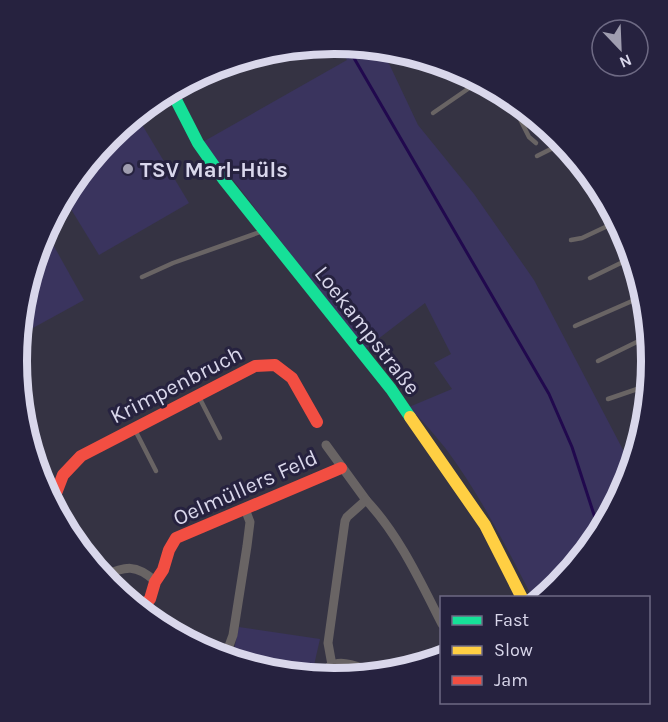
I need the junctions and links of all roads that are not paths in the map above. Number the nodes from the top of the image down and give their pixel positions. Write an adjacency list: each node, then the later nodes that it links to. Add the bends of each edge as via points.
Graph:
1 (471, 87): 3 (lane)
2 (175, 98): 9 (street, Loekampstraße, via 198,143)
3 (433, 114)
4 (518, 115): 5 (lane)
5 (536, 143)
6 (554, 147): 7 (lane)
7 (537, 156)
8 (609, 225): 10 (lane)
9 (263, 231): 12 (lane); 32 (street, Loekampstraße, via 391,389 485,525)
10 (571, 240)
11 (625, 261): 13 (lane)
12 (142, 277)
13 (590, 278)
14 (635, 300): 15 (lane)
15 (576, 326)
16 (640, 340): 17 (lane)
17 (598, 361)
18 (639, 388): 20 (lane)
19 (197, 395): 21 (street, Krimpenbruch, via 255,366 276,365 292,378); 22 (street, Krimpenbruch); 23 (lane)
20 (608, 399)
21 (317, 422)
22 (134, 428): 26 (lane); 27 (street, Krimpenbruch, via 81,456 63,475)
23 (219, 438)
24 (326, 445): 25 (street)
25 (341, 468): 28 (street); 29 (street, Oelmüllers Feld)
26 (156, 471)
27 (57, 492)
28 (366, 500): 34 (street, via 404,551); 36 (street, via 345,521 328,643)
29 (245, 509): 31 (street, Oelmüllers Feld, via 176,538); 35 (street, via 250,522)
30 (112, 572): 31 (street, via 143,570)
31 (155, 581): 33 (street, Oelmüllers Feld)
32 (521, 596)
33 (146, 604)
34 (440, 622)
35 (228, 649)
36 (332, 665): 37 (street); 38 (street)
37 (357, 667)
38 (328, 668)

